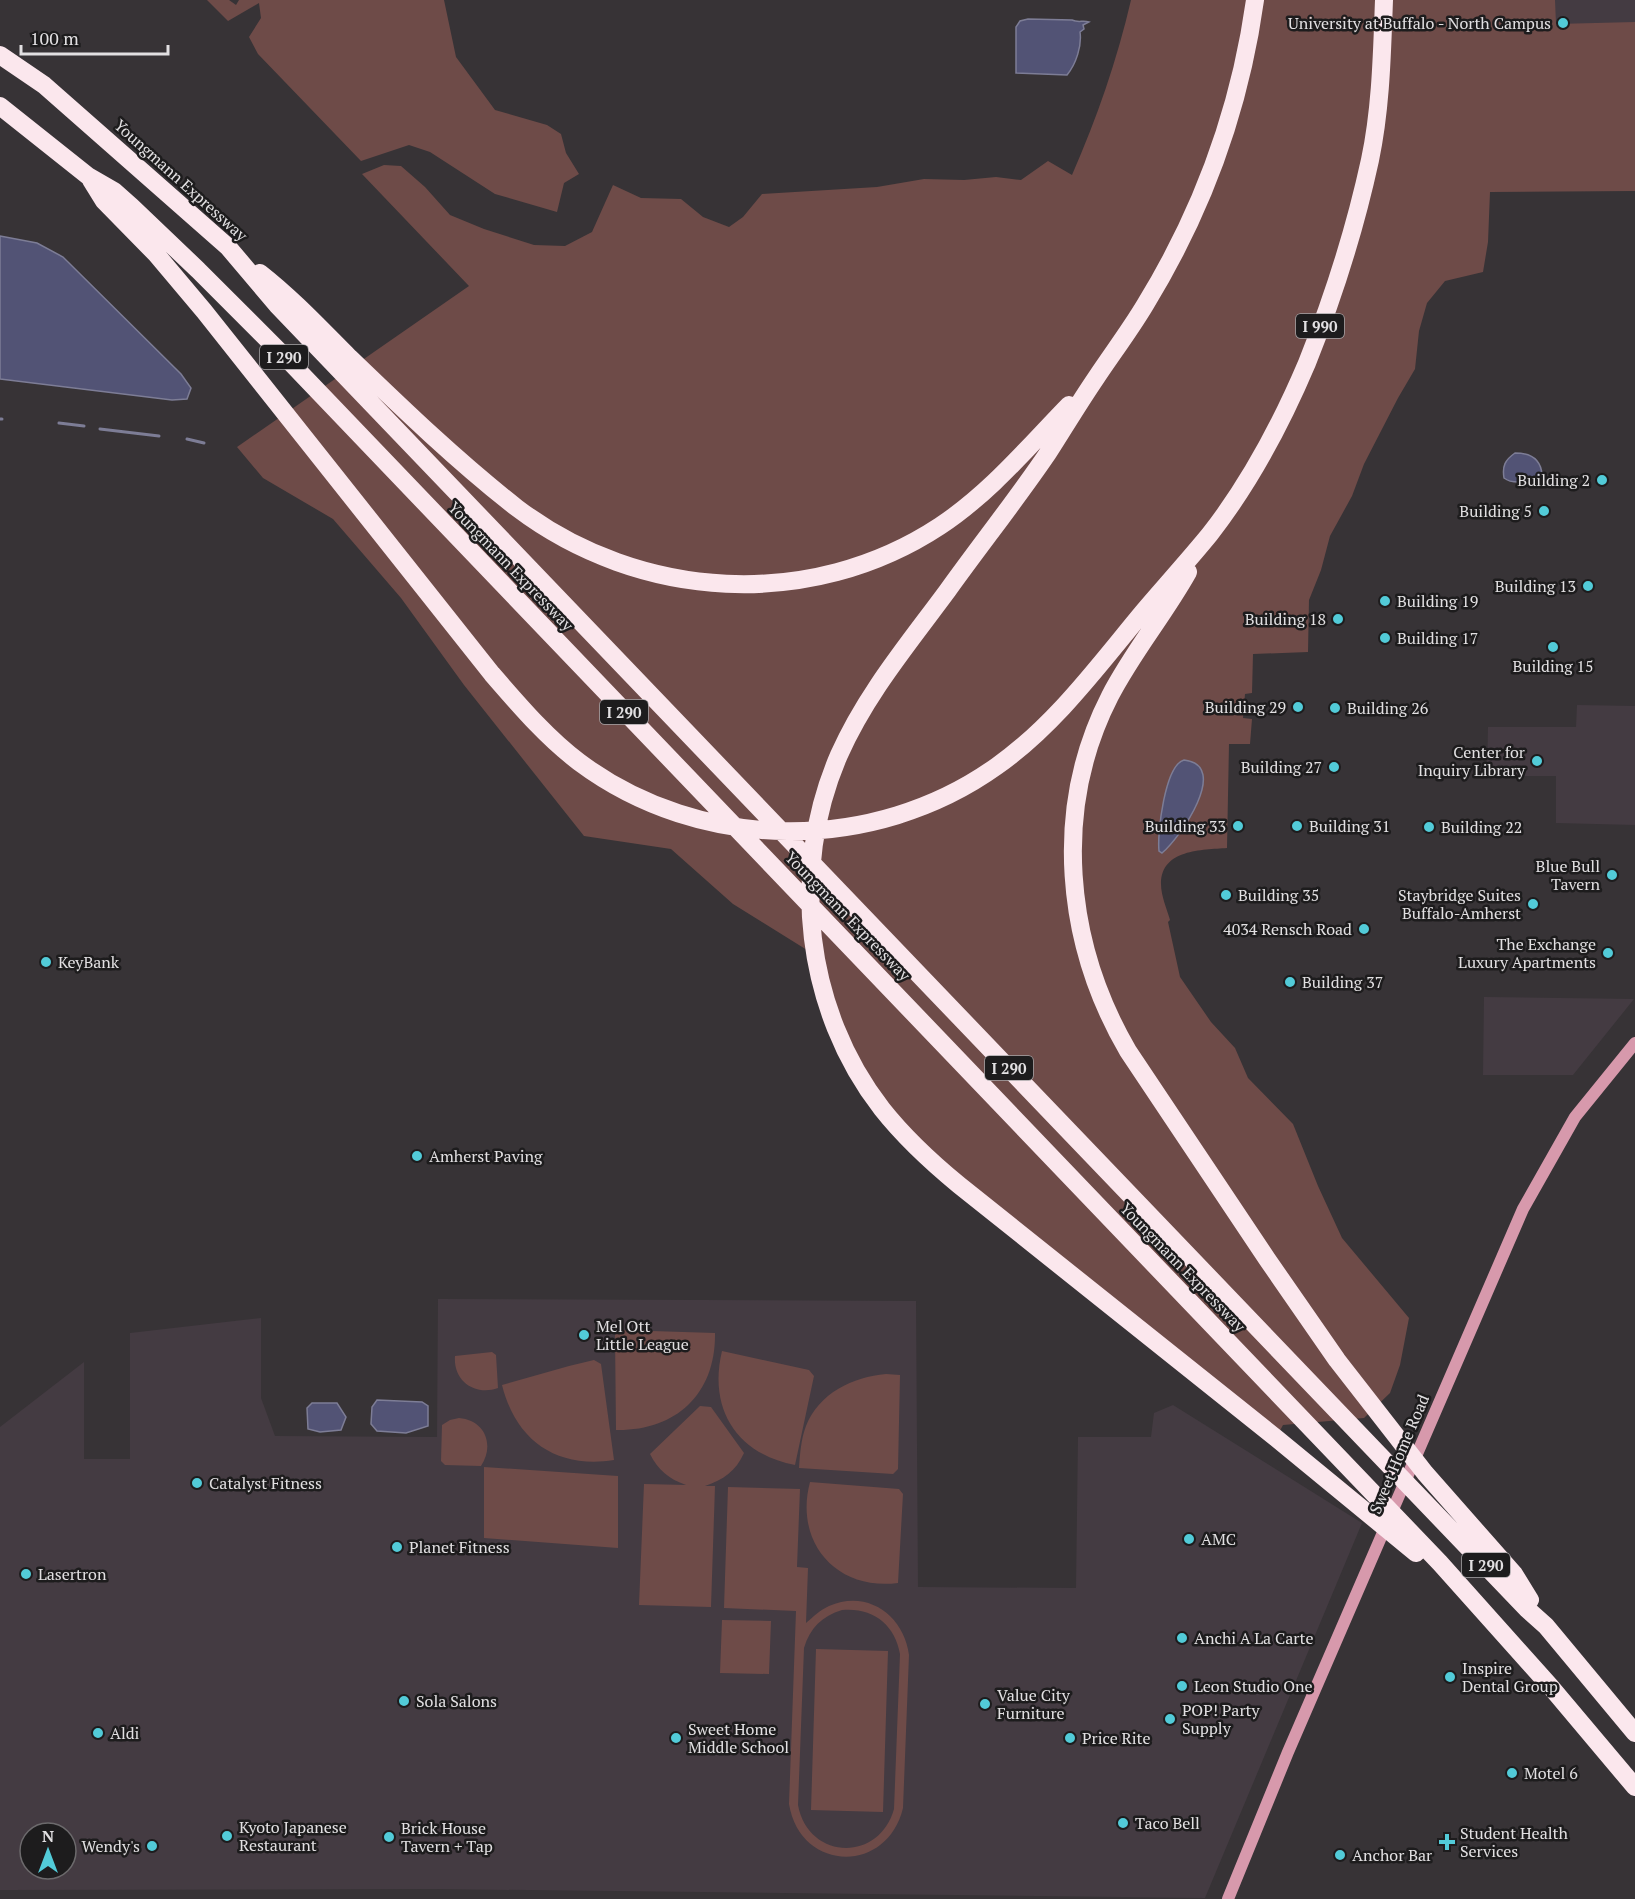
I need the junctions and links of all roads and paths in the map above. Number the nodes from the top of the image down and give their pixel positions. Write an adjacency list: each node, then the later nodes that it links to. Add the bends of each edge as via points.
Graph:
1 (1255, 0): 7 (highway, via 1233,107 1203,193 1155,290)
2 (1384, 0): 8 (highway, I 990, via 1371,159 1343,261 1307,362 1280,419)
3 (0, 55): 6 (highway, Youngmann Expressway / I 290, via 44,85)
4 (0, 106): 5 (highway, Youngmann Expressway / I 290)
5 (88, 176): 8 (highway, via 104,201 204,311 522,708 581,764 612,784 639,799 694,818 748,829 802,831 864,824 936,801 977,779 1013,754 1071,696); 10 (highway, Youngmann Expressway / I 290, via 114,191 205,276 1369,1490)
6 (228, 247): 7 (highway, via 289,296 416,420 518,508 595,554 680,580 735,585 798,580 857,566 900,549 953,517 995,482); 11 (highway, Youngmann Expressway / I 290, via 277,305)
7 (1096, 378): 10 (highway, via 1047,453 886,674 847,738 826,790 813,859 811,919 819,974 835,1027 855,1068 880,1107 918,1149 1362,1507)
8 (1208, 537): 11 (highway, via 1118,681 1090,744 1078,793 1073,882 1080,934 1096,986 1128,1051 1295,1300 1393,1433 1514,1574)
9 (1635, 1043): 14 (main road, Sweet Home Road, via 1575,1117 1523,1209)
10 (1411, 1541): 13 (highway, Youngmann Expressway / I 290, via 1472,1597)
11 (1546, 1626): 12 (highway, Youngmann Expressway / I 290)
12 (1635, 1733)
13 (1635, 1787)
14 (1228, 1899)

